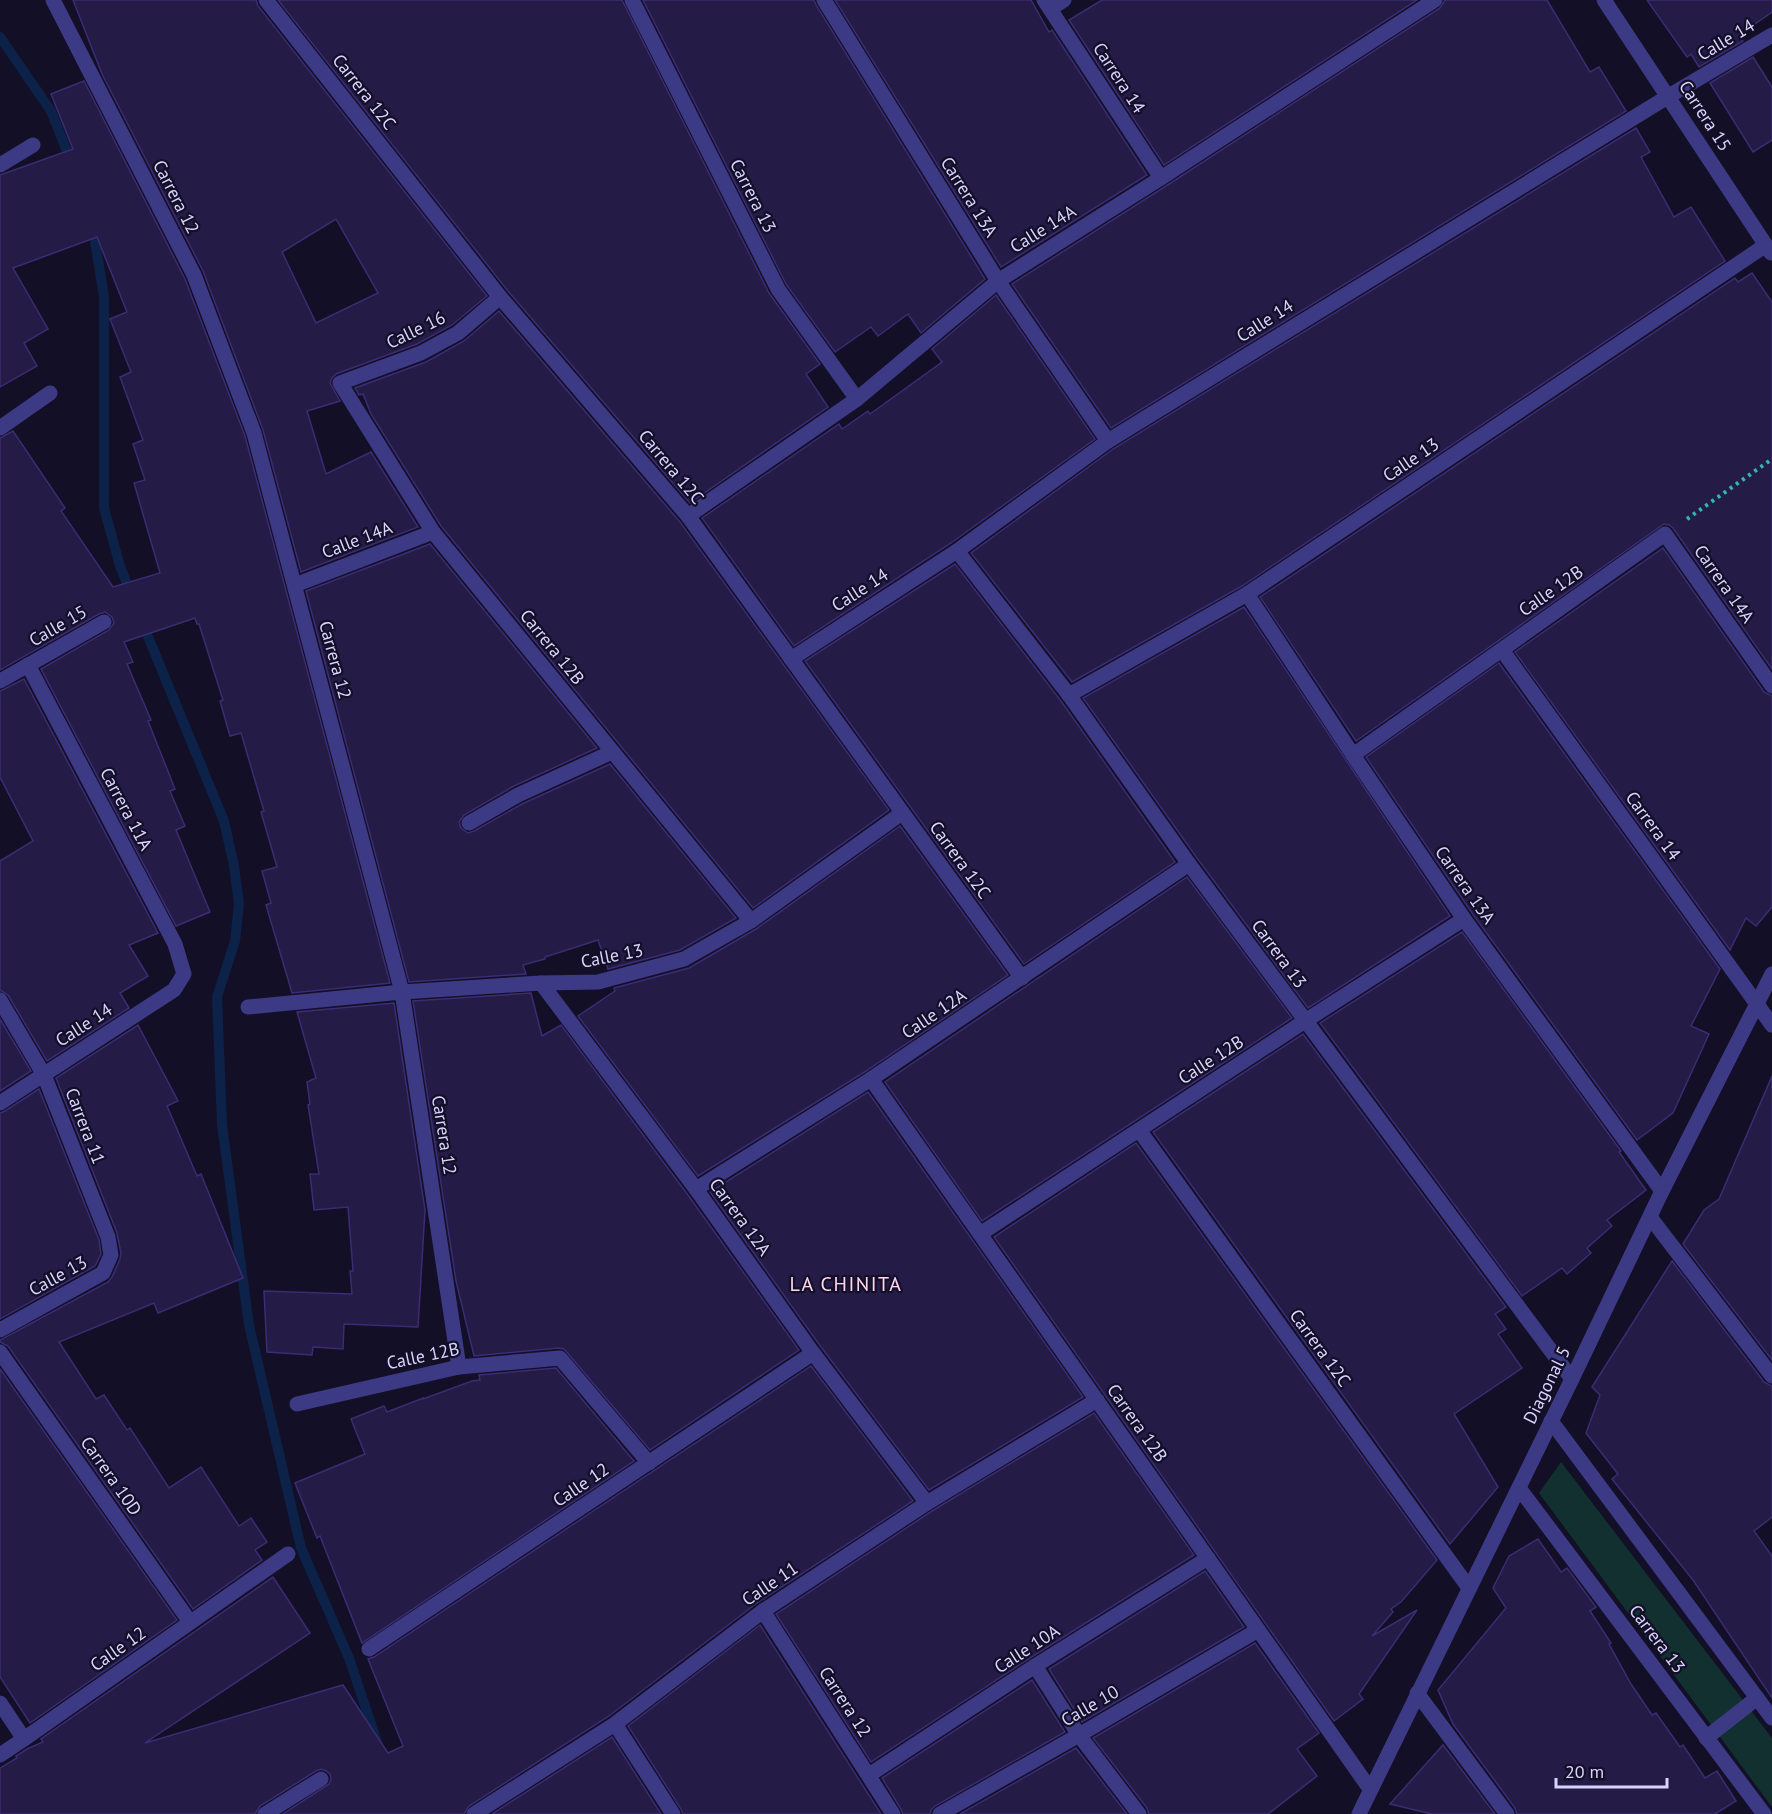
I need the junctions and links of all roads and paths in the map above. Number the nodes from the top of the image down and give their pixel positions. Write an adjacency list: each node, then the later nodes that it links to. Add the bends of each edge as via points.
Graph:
1 (53, 0): 27 (street, Carrera 12, via 194,275 254,433)
2 (267, 0): 16 (street, Carrera 12C)
3 (632, 0): 19 (street, Carrera 13, via 778,289)
4 (824, 0): 15 (street, Carrera 13A)
5 (1064, 0): 8 (street)
6 (1435, 0): 13 (street, Calle 14A)
7 (1604, 0): 10 (street, Carrera 15)
8 (1047, 4): 13 (street, Carrera 14)
9 (1772, 35): 10 (street, Calle 14)
10 (1669, 96): 14 (street, Carrera 15); 21 (street, Calle 14)
11 (33, 145): 12 (street)
12 (0, 165)
13 (1161, 178): 15 (street, Calle 14A)
14 (1769, 250): 28 (street, Calle 13)
15 (998, 280): 19 (street, Calle 14A); 21 (street, Carrera 13A)
16 (500, 297): 17 (street, Calle 16, via 449,338 421,353); 23 (street, Carrera 12C)
17 (340, 383): 24 (street, Carrera 12B)
18 (50, 393): 20 (street)
19 (857, 399): 23 (street, Calle 14A)
20 (0, 428)
21 (1108, 441): 26 (street, Calle 14)
22 (1772, 459): 25 (path)
23 (688, 516): 31 (street, Carrera 12C)
24 (433, 532): 27 (street, Calle 14A); 36 (street, Carrera 12B)
25 (1665, 534): 30 (street, Calle 12B); 34 (street, Carrera 14A)
26 (957, 551): 31 (street, Calle 14); 35 (street, Carrera 13)
27 (295, 585): 47 (street, Carrera 12)
28 (1247, 594): 35 (street, Calle 13); 37 (street, Carrera 13A)
29 (104, 622): 32 (street, Calle 15)
30 (1502, 650): 37 (street, Calle 12B); 49 (street, Carrera 14)
31 (791, 659): 38 (street, Carrera 12C)
32 (28, 665): 33 (street, Calle 15); 43 (street, Carrera 11A, via 175,944)
33 (0, 681)
34 (1772, 686)
35 (1069, 695): 40 (street, Carrera 13)
36 (612, 752): 39 (street, via 518,795); 42 (street, Carrera 12B)
37 (1353, 755): 41 (street, Carrera 13A)
38 (902, 813): 42 (street, Calle 13); 45 (street, Carrera 12C)
39 (469, 823)
40 (1189, 864): 45 (street, Calle 12A); 51 (street, Carrera 13)
41 (1464, 919): 51 (street, Calle 12B); 58 (street, Carrera 13A)
42 (751, 921): 46 (street, Calle 13, via 684,959 598,982)
43 (184, 974): 53 (street, Calle 14, via 174,990)
44 (1772, 974): 49 (street, Diagonal 5)
45 (1022, 978): 54 (street, Calle 12A)
46 (541, 983): 47 (street, Calle 13); 57 (street, Carrera 12A)
47 (402, 992): 50 (street, Calle 13); 65 (street, Carrera 12)
48 (0, 1000): 53 (street, Carrera 11)
49 (1758, 1004): 52 (street, Carrera 14); 58 (street, Diagonal 5)
50 (248, 1007)
51 (1305, 1021): 56 (street, Calle 12B); 67 (street, Carrera 13)
52 (1772, 1024)
53 (44, 1075): 55 (street, Calle 14); 61 (street, Carrera 11, via 108,1237 111,1255)
54 (871, 1079): 57 (street, Calle 12A); 60 (street, Carrera 12B)
55 (0, 1104)
56 (1139, 1130): 60 (street, Calle 12B); 76 (street, Carrera 12C)
57 (696, 1190): 64 (street, Carrera 12A)
58 (1662, 1191): 59 (street, Diagonal 5)
59 (1650, 1217): 66 (street); 67 (street, Diagonal 5)
60 (980, 1234): 68 (street, Carrera 12B)
61 (104, 1273): 62 (street, Calle 13)
62 (0, 1330)
63 (0, 1352): 78 (street, Carrera 10D)
64 (813, 1353): 71 (street, Calle 12); 73 (street, Carrera 12A)
65 (459, 1367): 69 (street, Calle 12B); 71 (street, Calle 12B, via 560,1358)
66 (1772, 1376)
67 (1572, 1379): 70 (street, Diagonal 5)
68 (1097, 1400): 73 (street, Calle 11); 75 (street, Carrera 12B)
69 (297, 1404)
70 (1551, 1421): 72 (street, Diagonal 5); 83 (street)
71 (649, 1463): 80 (street, Calle 12)
72 (1519, 1488): 76 (street, Diagonal 5); 88 (street, Carrera 13)
73 (927, 1503): 77 (street, Calle 11)
74 (288, 1554): 78 (street, Calle 12)
75 (1208, 1558): 79 (street, Carrera 12B); 81 (street, Calle 10A)
76 (1469, 1588): 82 (street, Diagonal 5)
77 (763, 1611): 86 (street, Calle 11); 91 (street, Carrera 12)
78 (190, 1622): 89 (street, Calle 12)
79 (1258, 1630): 87 (street, Calle 10); 93 (street, Carrera 12B)
80 (369, 1649)
81 (1035, 1666): 87 (street); 91 (street, Calle 10A)
82 (1417, 1693): 93 (street, Diagonal 5); 101 (street)
83 (1757, 1698): 85 (street); 88 (street)
84 (0, 1703): 89 (street)
85 (1772, 1718)
86 (615, 1724): 95 (street, Calle 11); 96 (street)
87 (1079, 1735): 98 (street, Calle 10); 99 (street)
88 (1706, 1738): 102 (street, Carrera 13)
89 (24, 1739): 90 (street, Calle 12)
90 (0, 1755)
91 (869, 1775): 97 (street, Carrera 12)
92 (321, 1779): 94 (street)
93 (1370, 1790): 100 (street, Diagonal 5)
94 (265, 1814)
95 (474, 1814)
96 (673, 1814)
97 (893, 1814)
98 (940, 1814)
99 (1139, 1814)
100 (1359, 1814)
101 (1508, 1814)
102 (1764, 1814)

